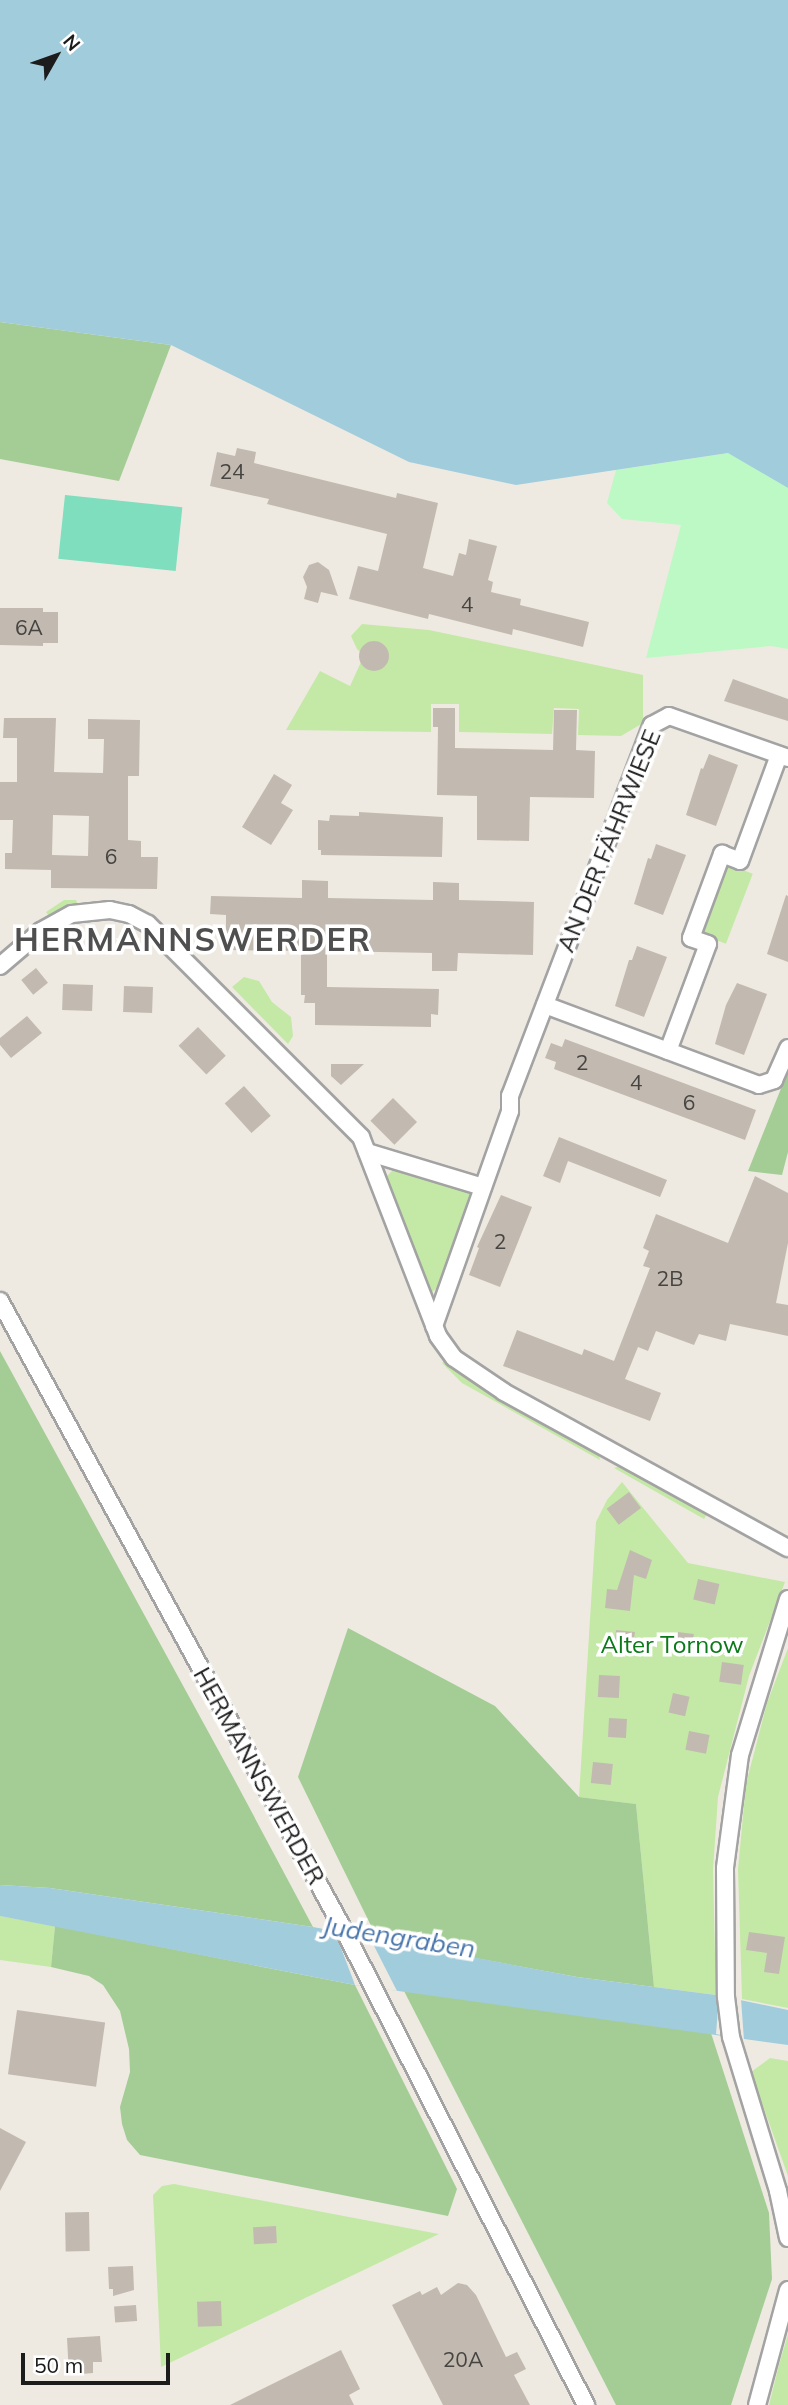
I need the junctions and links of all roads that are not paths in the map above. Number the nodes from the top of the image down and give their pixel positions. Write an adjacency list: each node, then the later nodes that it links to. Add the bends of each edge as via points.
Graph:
1 (784, 757): 3 (street, AN DER FÄHRWIESE, via 669,716 656,721); 5 (street, AN DER FÄHRWIESE, via 740,861 722,854 691,938 708,944)
2 (0, 966): 6 (street, via 41,931 72,914 110,910 139,919 162,935 361,1137)
3 (545, 1005): 5 (street); 7 (street, AN DER FÄHRWIESE, via 510,1096 510,1111)
4 (788, 1048): 5 (street, via 777,1075 765,1085)
5 (668, 1051)
6 (368, 1152): 7 (street); 9 (street)
7 (483, 1187): 9 (street, AN DER FÄHRWIESE)
8 (0, 1301): 14 (street, HERMANNSWERDER, via 346,1934)
9 (434, 1326): 10 (street, via 463,1367)
10 (788, 1548)
11 (788, 1599): 12 (street, via 746,1733 729,1818 725,1868 726,1997 731,2037)
12 (788, 2238)
13 (788, 2290): 15 (street)
14 (586, 2405)
15 (757, 2405)

